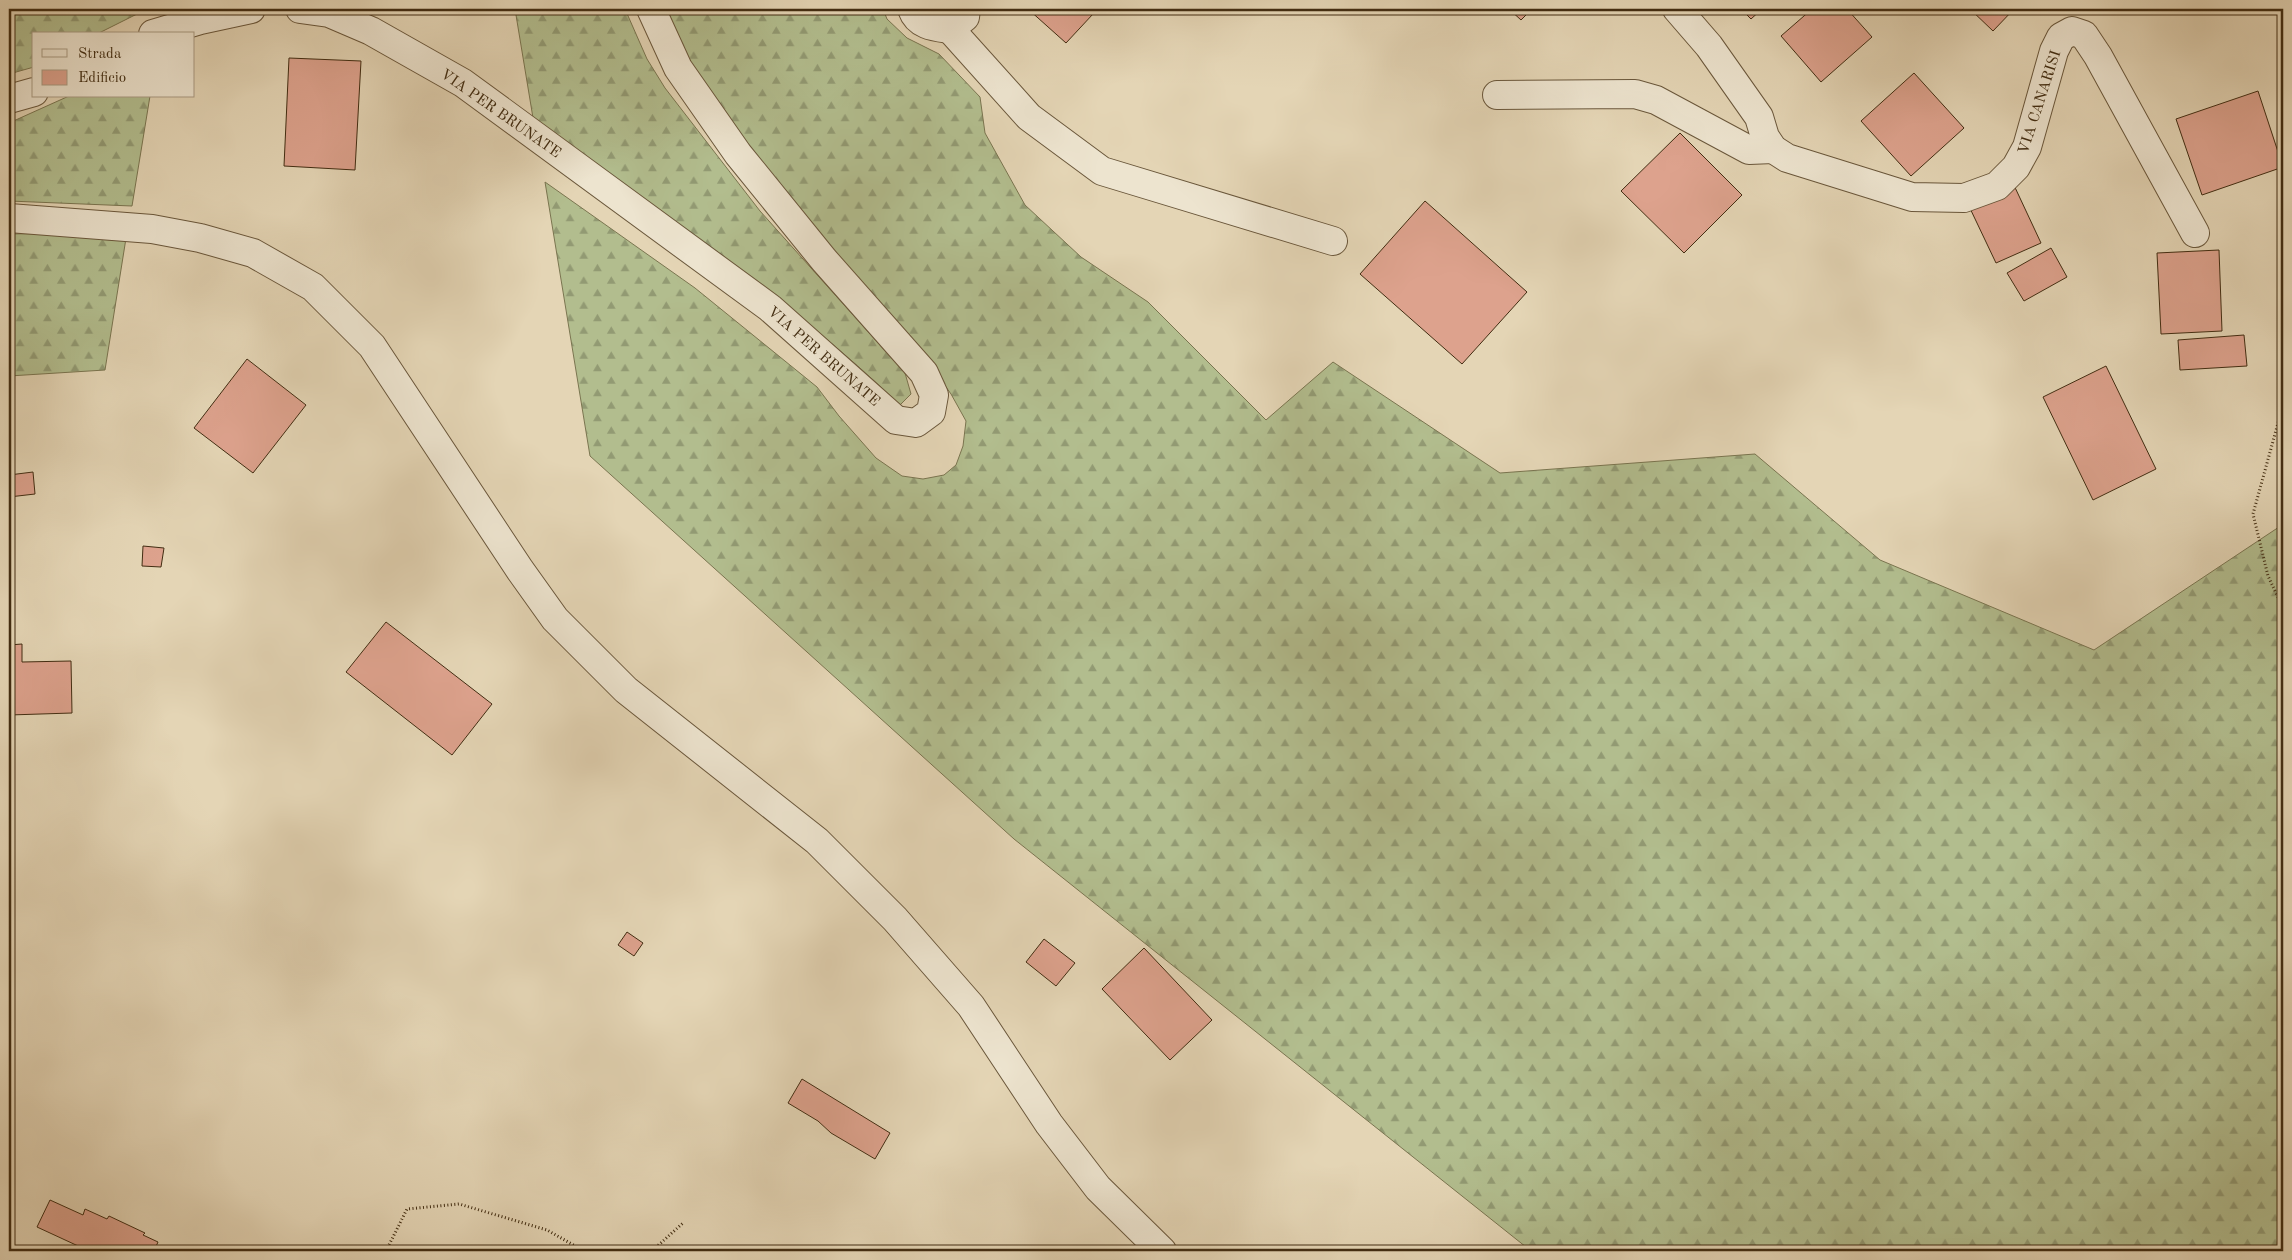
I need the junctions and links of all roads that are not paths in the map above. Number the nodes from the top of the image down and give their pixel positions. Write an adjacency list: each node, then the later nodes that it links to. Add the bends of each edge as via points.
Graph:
1 (251, 9): 7 (street)
2 (300, 9): 3 (street, VIA PER BRUNATE, via 329,14 371,31 463,83 770,308 896,420 916,423 931,412 934,395 924,373 824,260 738,154 678,68)
3 (651, 9)
4 (912, 9): 6 (street, via 926,25)
5 (1677, 9): 11 (street, via 1709,46 1759,117 1765,137)
6 (958, 19): 14 (street, via 1029,117 1102,171)
7 (160, 32)
8 (32, 93): 10 (street)
9 (1497, 95): 11 (street, via 1635,94 1656,100 1749,150)
10 (9, 100)
11 (1773, 149): 13 (street, VIA CANARISI, via 1787,158 1912,197 1964,198 1996,186 2016,168 2027,147 2054,51 2061,36 2072,31 2084,35 2098,56)
12 (9, 218): 15 (street, via 152,229 200,238 253,253 313,287 372,346 555,619 626,690 817,841 895,919 971,1006 1049,1124 1098,1188)
13 (2195, 233)
14 (1333, 241)
15 (1162, 1251)

